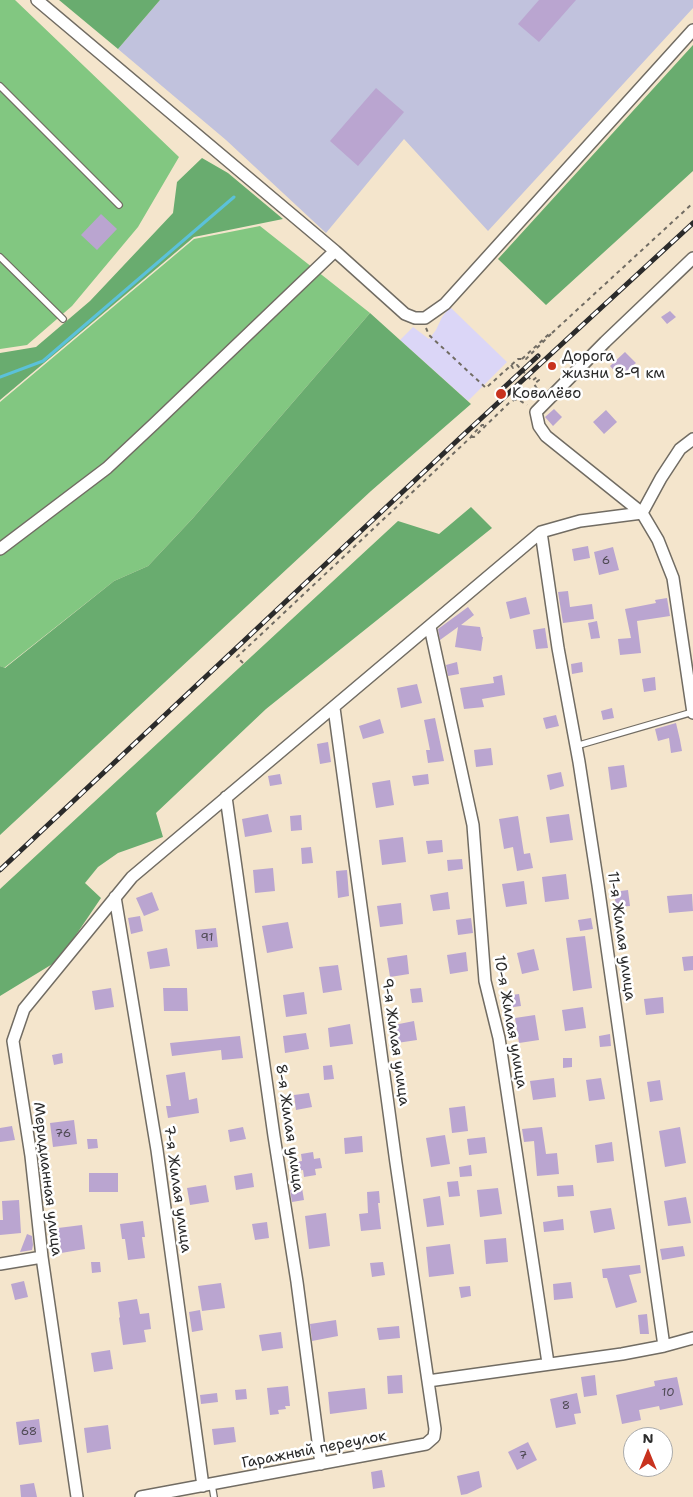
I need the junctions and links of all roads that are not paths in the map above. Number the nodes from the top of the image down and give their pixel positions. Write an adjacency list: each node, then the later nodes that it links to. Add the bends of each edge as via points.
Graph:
1 (37, 0): 5 (street)
2 (693, 30): 5 (street, via 445,304 425,318 404,314)
3 (0, 86): 4 (lane)
4 (118, 205)
5 (335, 251): 12 (street, via 107,468)
6 (0, 257): 8 (lane)
7 (693, 258): 10 (street, via 536,412 539,426 546,436)
8 (63, 319)
9 (693, 439): 10 (street, via 680,449)
10 (642, 512): 11 (street, via 580,521); 15 (street, via 658,540 673,578)
11 (542, 532): 13 (street, Меридианная улица); 16 (street, 11-я Жилая улица)
12 (0, 549)
13 (430, 627): 14 (street, Меридианная улица); 23 (street, 10-я Жилая улица, via 473,825 485,981 499,1038)
14 (334, 708): 17 (street, Меридианная улица); 24 (street, 9-я Жилая улица)
15 (693, 713): 16 (lane)
16 (576, 746): 22 (street, 11-я Жилая улица)
17 (226, 797): 18 (street, Меридианная улица, via 132,877); 25 (street, 8-я Жилая улица)
18 (115, 897): 19 (street, Меридианная улица, via 24,1009 13,1041 31,1156); 26 (street, 7-я Жилая улица)
19 (42, 1257): 20 (street); 27 (street, Меридианная улица)
20 (0, 1264)
21 (693, 1338): 22 (street)
22 (664, 1346): 23 (street)
23 (548, 1363): 24 (street)
24 (428, 1381): 25 (street, Гаражный переулок, via 435,1429 434,1437 426,1444)
25 (321, 1464): 26 (street, Гаражный переулок)
26 (207, 1485): 28 (street, Гаражный переулок); 29 (lane)
27 (77, 1497)
28 (141, 1497)
29 (214, 1497)

